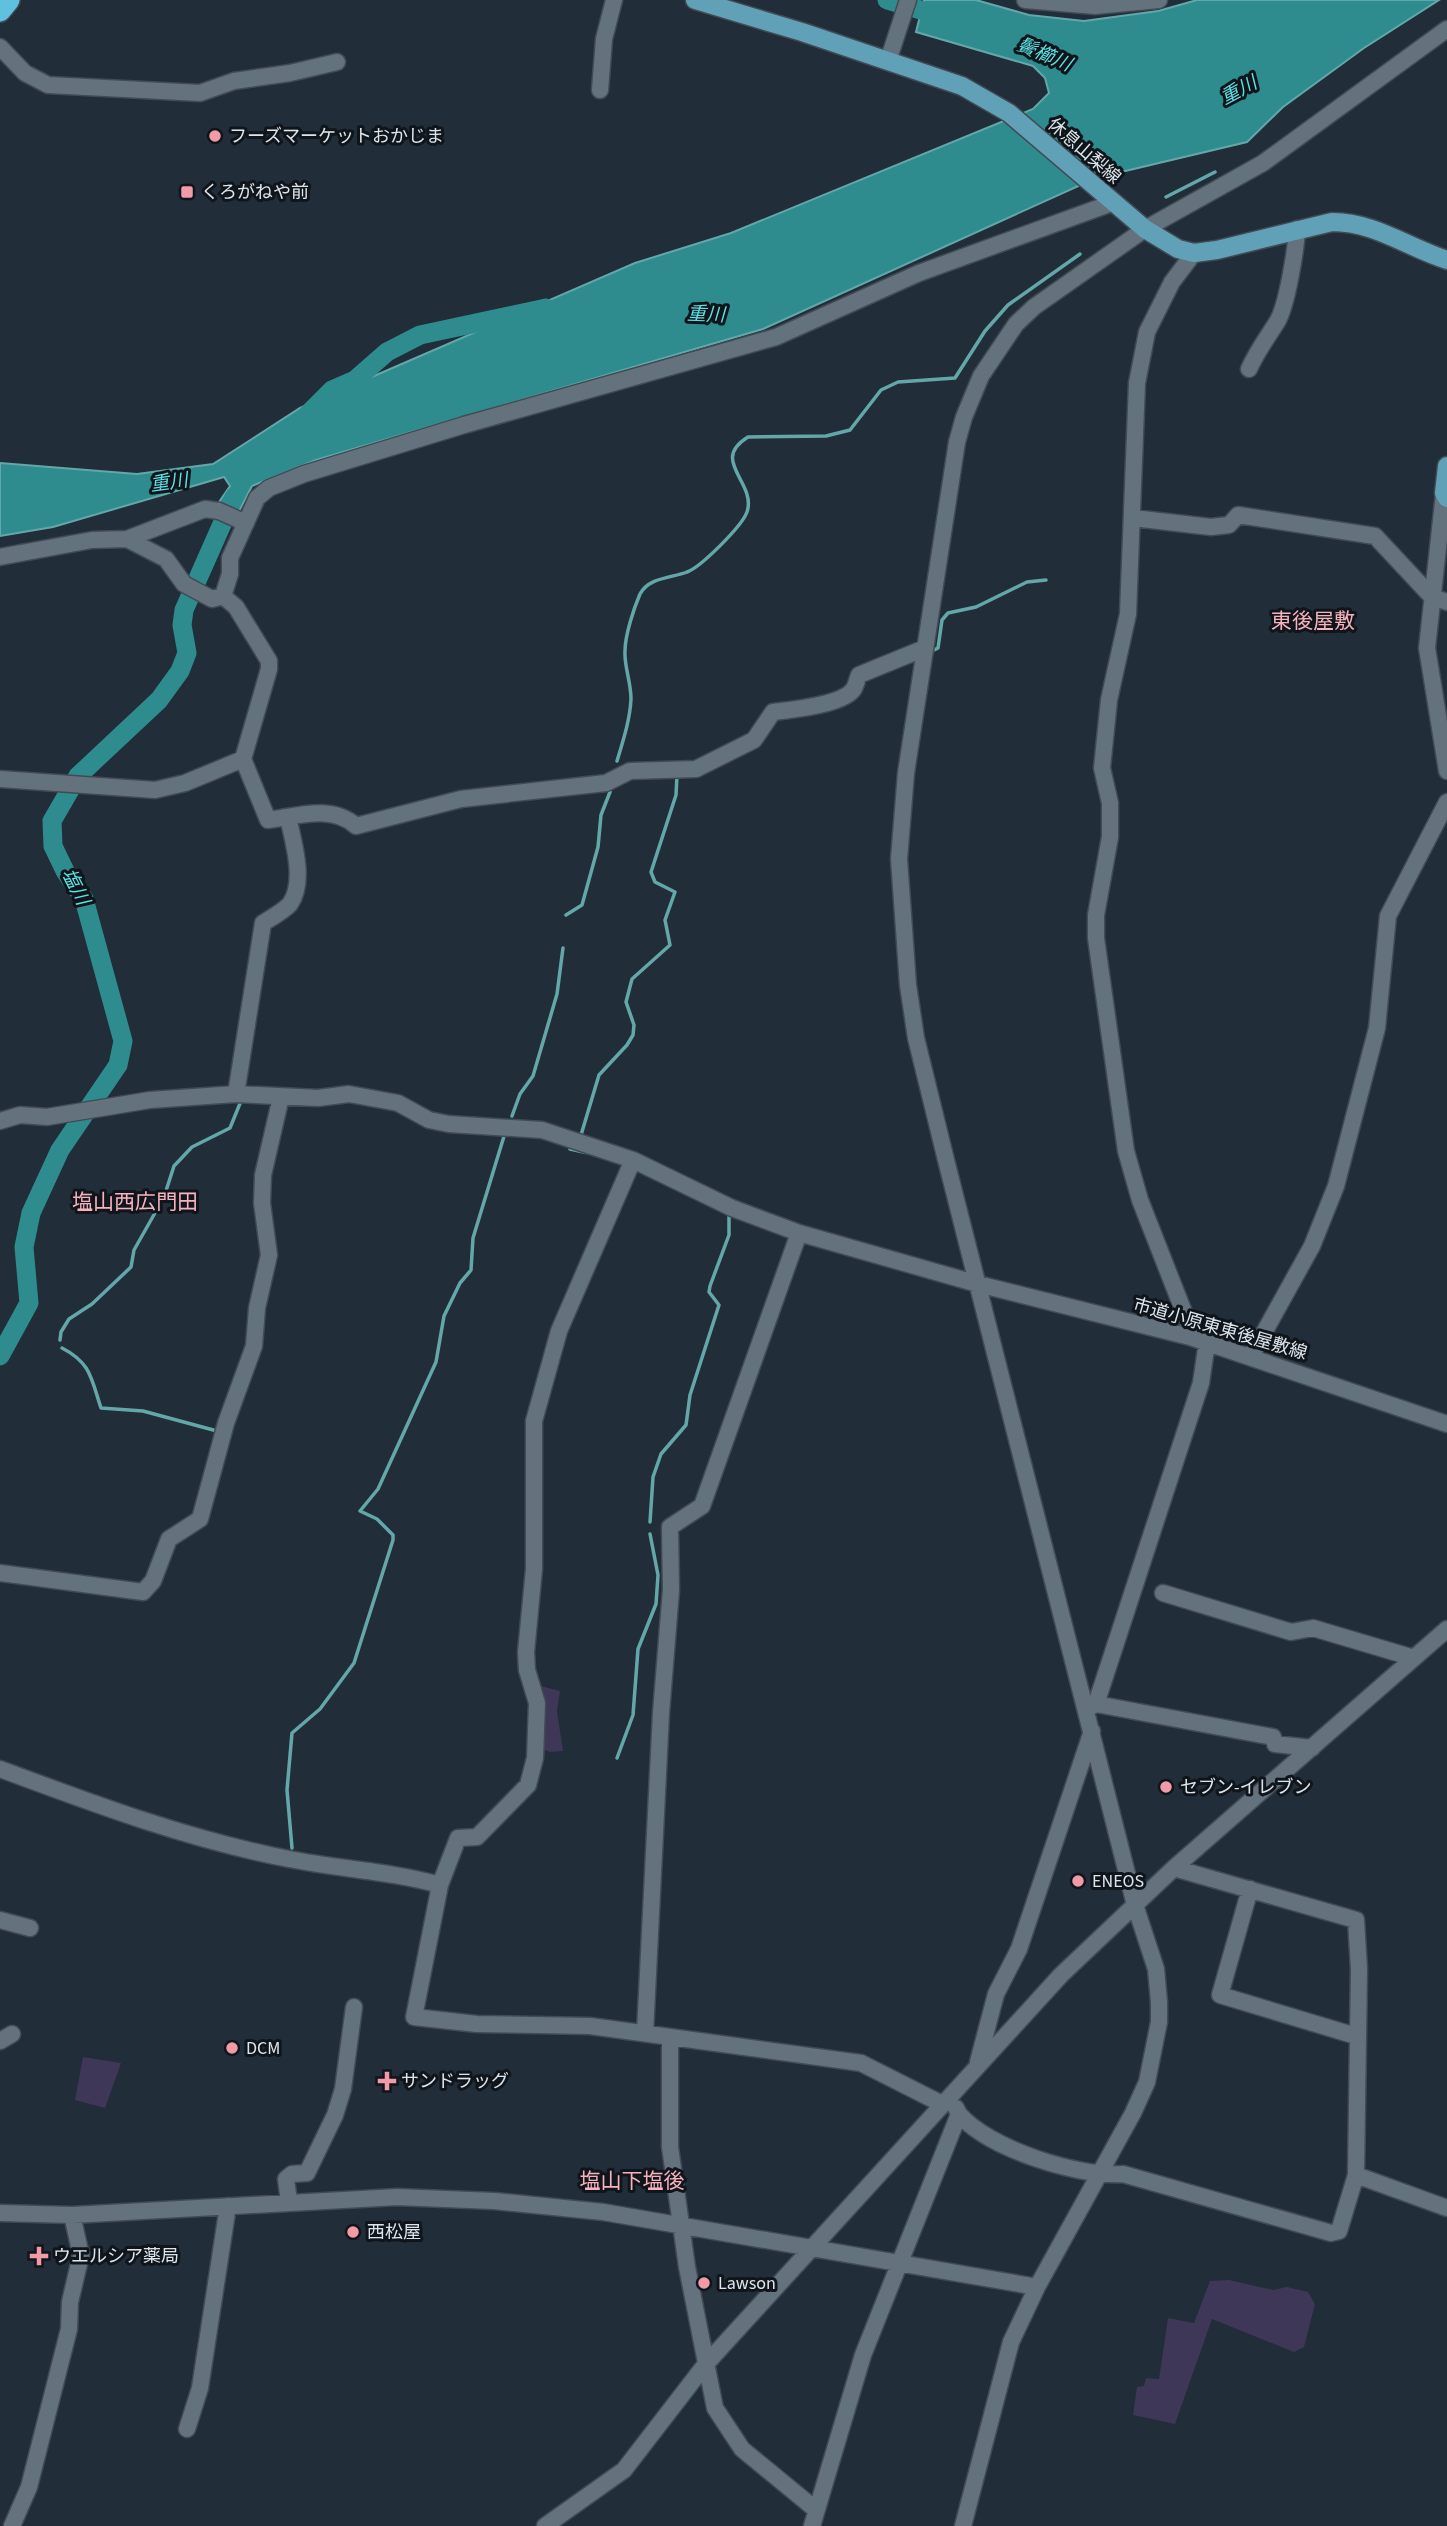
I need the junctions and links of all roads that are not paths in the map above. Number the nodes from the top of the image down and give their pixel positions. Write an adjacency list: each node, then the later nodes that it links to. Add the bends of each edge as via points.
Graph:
1 (9, 0): 7 (highway)
2 (614, 0): 12 (street, via 604,39)
3 (695, 0): 10 (main road, 休息山梨線)
4 (908, 0): 10 (street)
5 (1025, 0): 6 (street, via 1095,6)
6 (1159, 0)
7 (0, 11)
8 (1447, 29): 14 (street, via 1263,163)
9 (0, 47): 11 (street, via 25,74 48,85 200,93 234,81)
10 (888, 61): 13 (main road, 休息山梨線, via 962,86 1009,113)
11 (337, 62)
12 (600, 90)
13 (1110, 201): 14 (main road, 休息山梨線); 22 (street, via 919,273 776,337 304,474 257,498)
14 (1145, 229): 16 (main road, 休息山梨線, via 1166,244); 27 (street, via 1034,307 1016,324 981,376 957,442)
15 (1297, 229): 16 (main road); 17 (main road, via 1351,222); 18 (street, via 1279,320 1259,345)
16 (1194, 253): 21 (street, via 1172,282 1147,332 1137,383)
17 (1447, 260)
18 (1249, 369)
19 (1447, 466): 20 (main road)
20 (1445, 496): 26 (street)
21 (1133, 518): 26 (street, via 1211,527 1229,525 1238,515 1375,536); 39 (street, via 1128,614 1109,700 1102,768 1110,803 1110,837 1096,938 1126,1152)
22 (246, 523): 23 (street, via 205,509); 25 (street)
23 (127, 539): 24 (street, via 92,540); 25 (street, via 166,559 184,584)
24 (0, 557)
25 (218, 598): 28 (street, via 236,607 269,661)
26 (1440, 599): 29 (street, via 1427,648)
27 (925, 648): 32 (street, via 859,675 846,696 773,712 754,740 696,769 630,771 606,783 461,799 356,826 345,816 315,813); 38 (street, via 903,797 903,946 916,1038)
28 (243, 759): 30 (street, via 155,790); 32 (street, via 268,820)
29 (1447, 771)
30 (0, 779)
31 (1447, 802): 41 (street, via 1388,916 1377,1028 1336,1186 1312,1245)
32 (288, 817): 33 (street, via 296,885 290,903 263,923)
33 (236, 1094): 34 (street, 市道小原東東後屋敷線); 35 (street, 市道小原東東後屋敷線, via 47,1117 20,1115)
34 (281, 1097): 36 (street, 市道小原東東後屋敷線, via 349,1094 398,1103 429,1120 449,1124 542,1130); 43 (street, via 262,1175 269,1255 254,1346 226,1423 200,1519 169,1539 153,1581 143,1592)
35 (0, 1121)
36 (631, 1164): 37 (street, 市道小原東東後屋敷線); 52 (street, via 559,1331 534,1421 534,1569 526,1652 537,1703 535,1758 528,1785 477,1837 458,1838)
37 (799, 1233): 38 (street, 市道小原東東後屋敷線); 58 (street, via 702,1506 670,1527 671,1590)
38 (978, 1284): 39 (street, 市道小原東東後屋敷線); 47 (street)
39 (1190, 1337): 40 (street, 市道小原東東後屋敷線)
40 (1207, 1342): 41 (street, 市道小原東東後屋敷線); 47 (street, via 1185,1434)
41 (1251, 1356): 42 (street, 市道小原東東後屋敷線)
42 (1447, 1424)
43 (0, 1573)
44 (1163, 1593): 46 (street, via 1291,1632 1313,1628)
45 (1447, 1629): 46 (street)
46 (1414, 1658): 49 (street)
47 (1091, 1707): 48 (street); 49 (street, via 1273,1737 1275,1744)
48 (1091, 1731): 54 (street); 61 (street, via 1018,1949 996,1994)
49 (1312, 1748): 51 (street)
50 (0, 1769): 52 (street, via 174,1830 289,1859)
51 (1174, 1868): 53 (street); 54 (street)
52 (440, 1885): 58 (street, via 414,2017)
53 (1250, 1889): 59 (street, via 1356,1920); 59 (street, via 1220,1995)
54 (1135, 1905): 61 (street, via 1061,1975); 65 (street, via 1156,1969 1159,2022 1147,2082)
55 (0, 1920): 56 (street)
56 (30, 1928)
57 (354, 2007): 66 (street, via 335,2115 307,2173 286,2179)
58 (645, 2033): 60 (street)
59 (1356, 2036): 64 (street)
60 (670, 2037): 62 (street, via 861,2063); 71 (street, via 670,2147)
61 (977, 2066): 62 (street)
62 (945, 2102): 63 (street); 72 (street)
63 (960, 2114): 65 (street, via 1016,2151); 73 (street)
64 (1356, 2175): 65 (street, via 1339,2231 1331,2233 1122,2174); 68 (street)
65 (1099, 2176): 74 (street)
66 (289, 2202): 67 (street); 71 (street, via 397,2197 494,2201)
67 (228, 2206): 70 (street); 76 (street, via 200,2388)
68 (1447, 2208)
69 (0, 2213): 70 (street)
70 (72, 2215): 78 (street, via 81,2255 69,2329 29,2487)
71 (681, 2226): 72 (street); 75 (street)
72 (812, 2248): 73 (street); 75 (street)
73 (900, 2261): 74 (street); 77 (street, via 863,2355)
74 (1037, 2287): 81 (street, via 1011,2342)
75 (705, 2365): 77 (street, via 715,2408 743,2449); 79 (street, via 624,2469)
76 (187, 2428)
77 (815, 2509): 80 (street)
78 (12, 2526)
79 (545, 2526)
80 (812, 2526)
81 (963, 2526)

